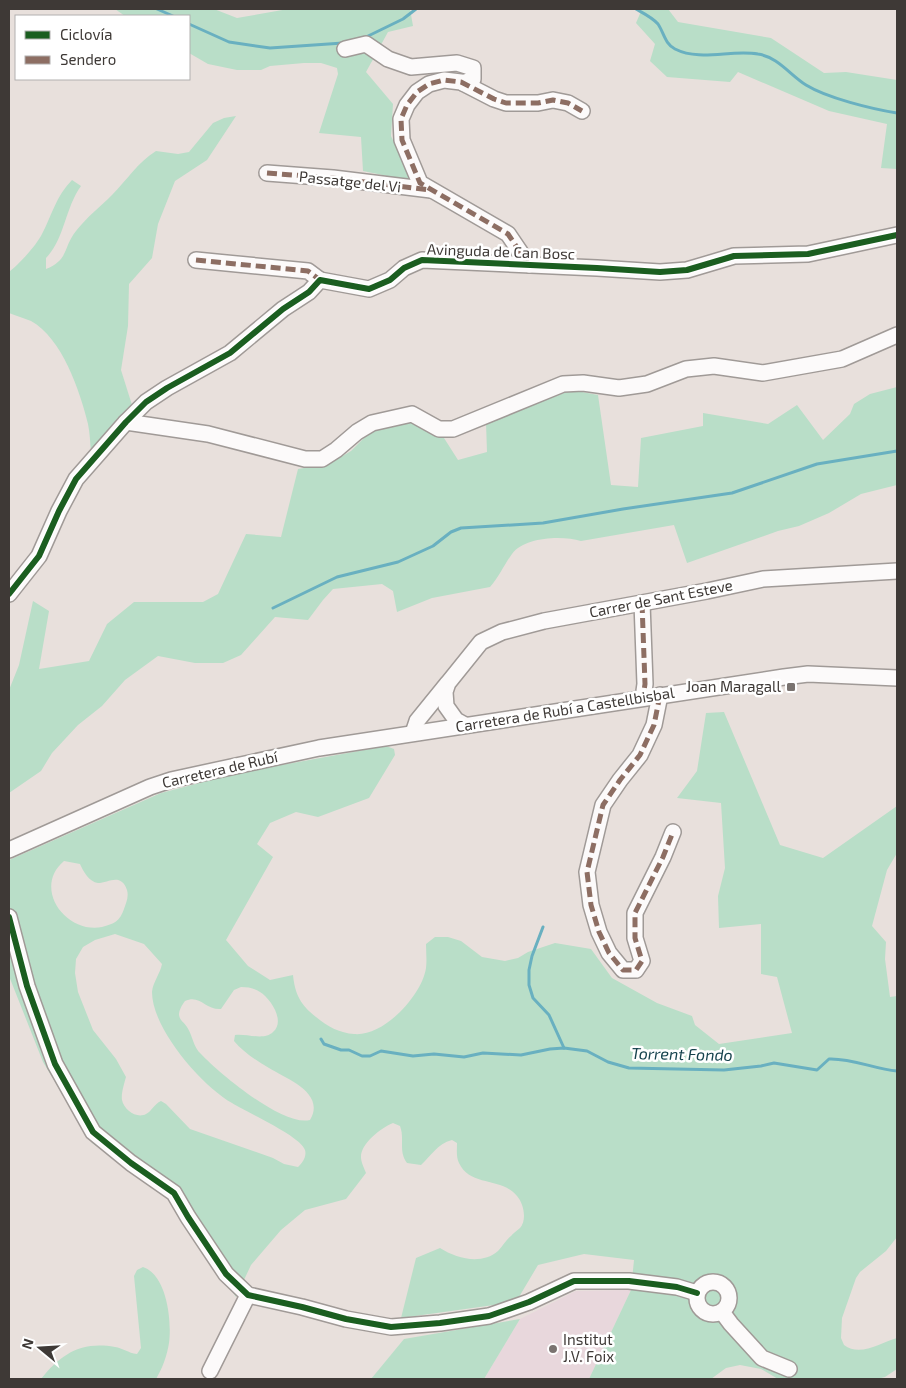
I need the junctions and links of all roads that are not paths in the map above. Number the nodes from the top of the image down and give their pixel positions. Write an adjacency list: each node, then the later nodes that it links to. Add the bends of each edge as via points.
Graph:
1 (345, 50): 2 (street, via 366,44 388,59 411,67 456,63 474,68 473,79)
2 (463, 83): 3 (street, via 506,103 553,100 568,103); 5 (street, via 444,80 429,84 417,92 401,119 402,140 420,183)
3 (582, 111)
4 (267, 173): 5 (street, Passatge del Vi)
5 (432, 190): 8 (street, via 508,234)
6 (897, 235): 8 (street, Avinguda de Can Bosc, via 808,254 734,256 687,270 660,272)
7 (196, 260): 9 (street, Avinguda de Can Bosc, via 308,271)
8 (529, 265): 9 (street, Avinguda de Can Bosc, via 422,260 369,289)
9 (320, 280): 11 (street, via 230,353 167,388 146,402)
10 (897, 335): 11 (street, via 842,359 763,373 714,366 686,369 647,384 619,388 563,384 453,429 439,429 412,414 372,423 322,459 305,459 208,434)
11 (126, 422): 13 (street, via 76,479 39,556)
12 (897, 571): 14 (street, Carrer de Sant Esteve, via 763,579)
13 (9, 594)
14 (642, 603): 16 (street, Carrer de Sant Esteve, via 502,632 481,642); 18 (street)
15 (897, 678): 17 (street, Carretera de Rubí a Castellbisbal, via 808,674)
16 (448, 683): 19 (street); 21 (street, Carrer de Sant Esteve, via 417,721)
17 (660, 695): 18 (street, Carretera de Rubí a Castellbisbal); 22 (street, via 654,725 640,755 603,805 588,866 590,904 599,932 624,970 636,970 642,961 634,938 635,913)
18 (643, 698): 20 (street, Carretera de Rubí a Castellbisbal)
19 (446, 700): 20 (street, via 446,706 456,720); 21 (street, via 436,722)
20 (465, 725): 21 (street, Carretera de Rubí a Castellbisbal)
21 (423, 732): 23 (street, Carretera de Rubí, via 319,748 171,780)
22 (673, 832)
23 (9, 850)
24 (9, 917): 26 (street, via 26,986 55,1064 92,1132 174,1193 226,1274)
25 (697, 1293): 26 (street, via 630,1281 574,1281 490,1316 391,1327); 27 (street, via 696,1301 702,1310 711,1315); 27 (street, via 707,1283 721,1284 728,1292 729,1300)
26 (248, 1295): 29 (street)
27 (722, 1312): 28 (street, via 762,1358)
28 (789, 1369)
29 (210, 1371)

